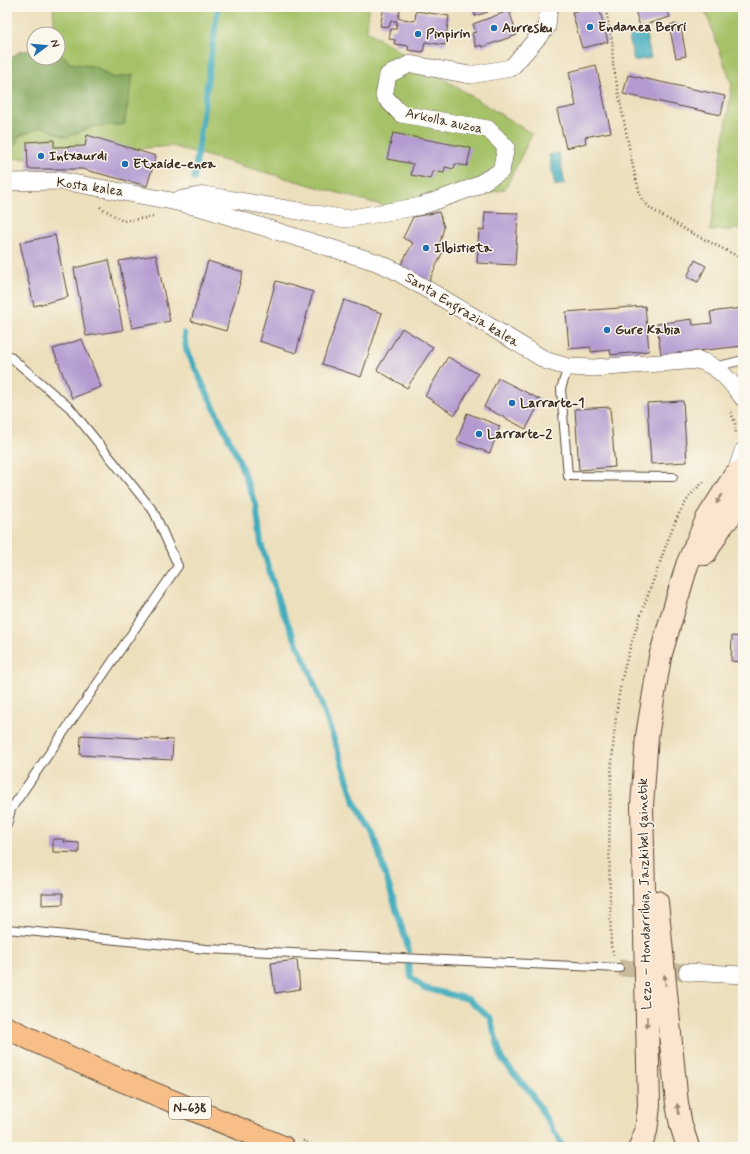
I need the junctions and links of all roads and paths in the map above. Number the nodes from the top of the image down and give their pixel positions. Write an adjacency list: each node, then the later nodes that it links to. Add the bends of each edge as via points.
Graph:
1 (549, 7): 4 (street, Arkolla auzoa, via 547,27 511,68 470,75 410,64 388,75 384,96 401,114 488,129 506,147 501,171 474,187 421,206 346,219 204,195)
2 (603, 7): 7 (path, via 612,39 613,65 641,198 651,209 686,230)
3 (7, 182): 4 (street, Kosta kalea, via 62,181)
4 (172, 201): 10 (street, Santa Engrazia kalea, via 376,262 394,270 547,361)
5 (96, 204): 6 (path, via 123,221)
6 (157, 217)
7 (743, 259)
8 (7, 354): 17 (lane, via 70,408 154,512 178,566 11,810)
9 (743, 360): 11 (lane)
10 (568, 367): 11 (street, Santa Engrazia kalea, via 594,368 698,360); 15 (lane, via 561,389 568,476)
11 (715, 367): 12 (street, Santa Engrazia kalea, via 732,384)
12 (736, 403): 13 (path, via 735,423)
13 (739, 444): 14 (street)
14 (739, 472): 26 (main road, Lezo – Hondarribia, Jaizkibel gainetik, one-way to 26, via 707,518 687,565 660,657 646,736 642,806 649,1106 646,1131)
15 (673, 477)
16 (743, 500): 27 (main road, Lezo – Hondarribia, Jaizkibel gainetik, one-way to 16, via 677,1104 654,863 652,806 656,739 670,658 697,568 721,527)
17 (7, 825)
18 (7, 929): 19 (lane, via 206,949)
19 (619, 968)
20 (687, 972): 21 (street)
21 (743, 975)
22 (7, 1028): 24 (main road, N-638)
23 (7, 1040): 24 (main road, N-638)
24 (97, 1070): 25 (main road, N-638)
25 (283, 1147)
26 (640, 1147)
27 (688, 1147)

